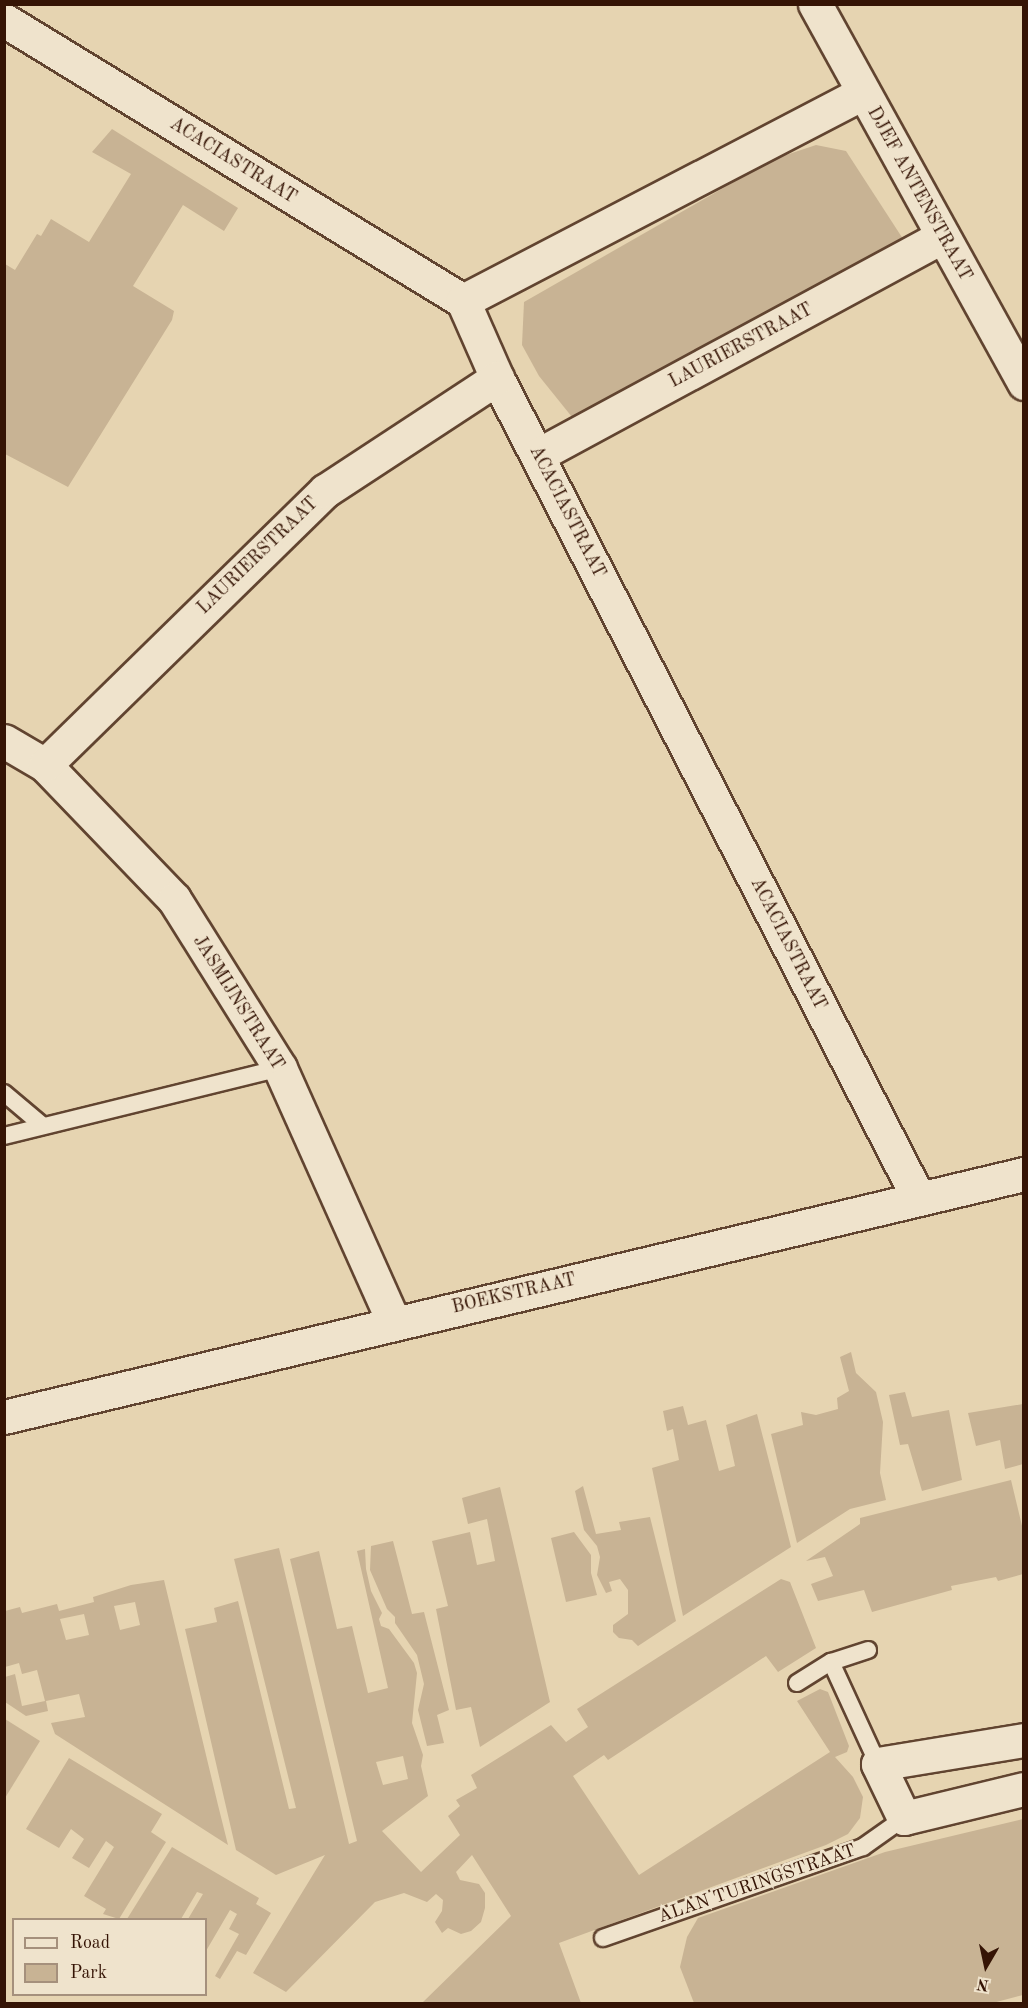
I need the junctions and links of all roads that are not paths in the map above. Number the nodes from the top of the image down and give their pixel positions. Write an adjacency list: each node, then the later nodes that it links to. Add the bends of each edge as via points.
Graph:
1 (816, 4): 3 (street, DJEF ANTENSTRAAT)
2 (4, 20): 5 (street, ACACIASTRAAT)
3 (863, 93): 4 (street, DJEF ANTENSTRAAT); 5 (street)
4 (943, 236): 7 (street, DJEF ANTENSTRAAT); 8 (street, LAURIERSTRAAT)
5 (463, 301): 6 (street, ACACIASTRAAT)
6 (497, 378): 8 (street, ACACIASTRAAT); 10 (street, LAURIERSTRAAT, via 325,491)
7 (1023, 382)
8 (538, 455): 16 (street, ACACIASTRAAT)
9 (4, 741): 10 (street, JASMIJNSTRAAT)
10 (45, 765): 11 (street, JASMIJNSTRAAT, via 174,899)
11 (280, 1068): 13 (lane); 17 (street, JASMIJNSTRAAT)
12 (4, 1093): 13 (lane)
13 (43, 1126): 14 (lane)
14 (4, 1136)
15 (1023, 1174): 16 (street, BOEKSTRAAT)
16 (919, 1199): 17 (street, BOEKSTRAAT)
17 (394, 1323): 18 (street, BOEKSTRAAT)
18 (4, 1417)
19 (868, 1650): 20 (lane)
20 (831, 1662): 21 (lane); 23 (lane)
21 (797, 1683)
22 (1023, 1740): 23 (street)
23 (878, 1764): 25 (street)
24 (1023, 1789): 25 (street, ALAN TURINGSTRAAT)
25 (904, 1818): 26 (lane, ALAN TURINGSTRAAT, via 863,1847)
26 (603, 1938)

